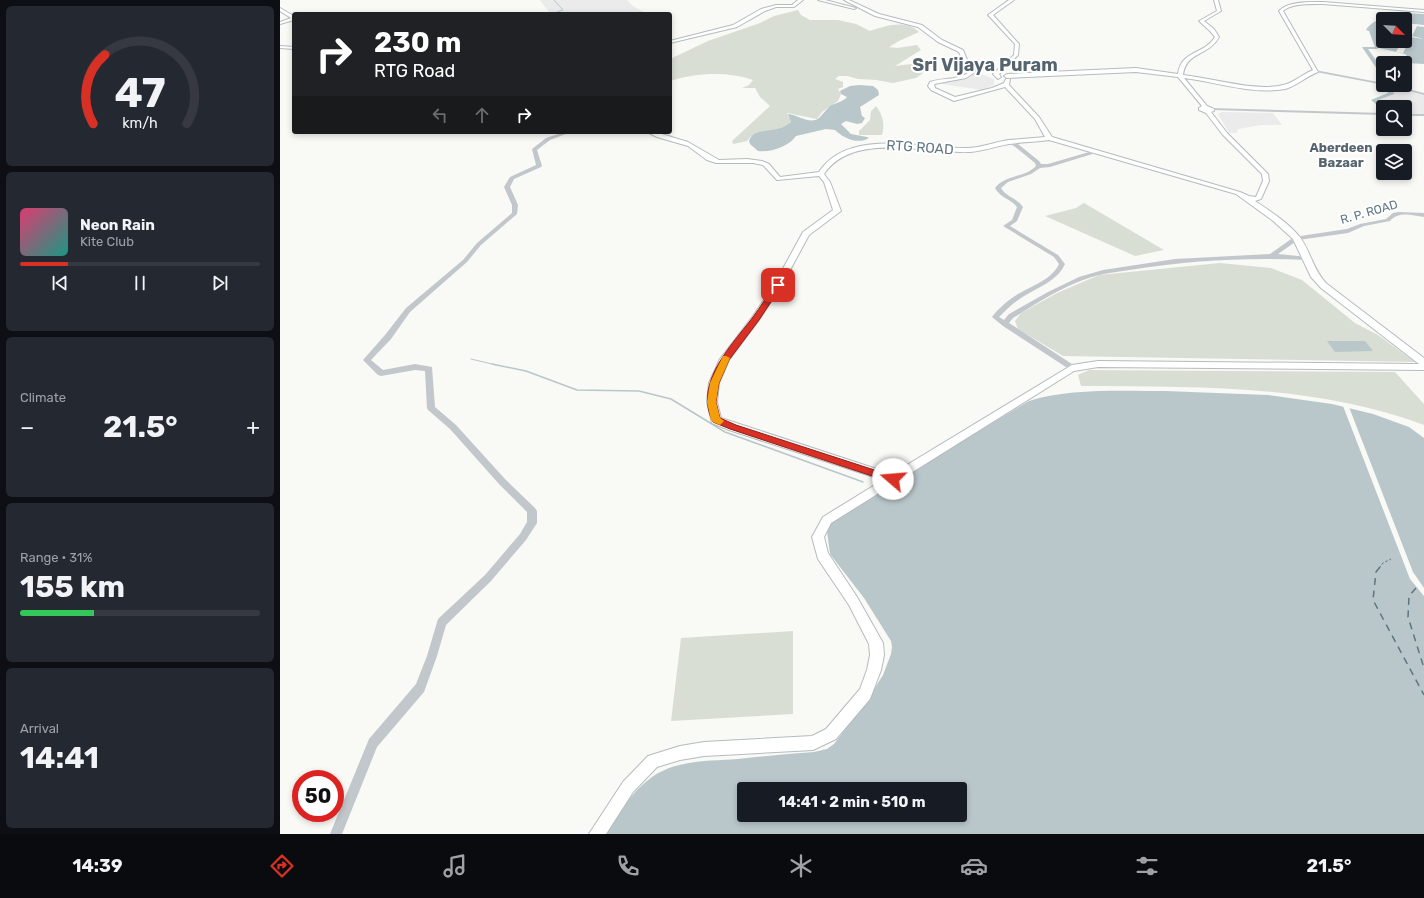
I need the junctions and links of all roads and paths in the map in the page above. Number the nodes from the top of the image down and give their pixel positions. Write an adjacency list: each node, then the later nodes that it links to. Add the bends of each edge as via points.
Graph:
1 (801, 0): 12 (main road, via 793,6 776,6 763,10 732,27)
2 (820, 0): 8 (main road)
3 (846, 0): 8 (main road)
4 (1012, 0): 17 (main road, via 990,15 1017,44 1016,55 996,74)
5 (1216, 0): 16 (main road, via 1219,11 1201,21 1217,37 1213,45 1185,60 1181,65)
6 (280, 9): 9 (main road)
7 (1424, 11): 15 (main road, via 1323,3 1285,7 1281,12)
8 (873, 13): 17 (main road, via 915,24 940,41 961,51 966,63 973,68 971,74 966,78 936,81 932,83 933,89 954,99 991,89)
9 (292, 17)
10 (292, 20): 11 (main road)
11 (280, 23)
12 (672, 42)
13 (280, 47): 14 (main road)
14 (292, 48)
15 (1316, 71): 16 (main road, via 1284,87 1263,88); 18 (street)
16 (1180, 76): 17 (main road, via 1136,70 1019,76); 21 (main road)
17 (1004, 80): 27 (main road, via 1047,132)
18 (1376, 83)
19 (1412, 91): 20 (street)
20 (1424, 94)
21 (1208, 109): 22 (street); 32 (main road, via 1225,134 1265,174 1266,181)
22 (1376, 114)
23 (1412, 115): 24 (street)
24 (1424, 115)
25 (563, 134): 43 (street, via 548,139 534,150 539,166 512,178 508,187 515,205 515,213 408,310 367,360 381,373 415,367 429,369 430,408 445,418 532,511 532,523 488,578 442,622 420,688 373,743)
26 (655, 134): 31 (main road, via 686,143 706,157 717,161 764,164 772,175 779,179)
27 (1049, 138): 28 (main road, RTG ROAD); 29 (main road)
28 (1008, 142): 30 (street, via 1016,145); 31 (main road, RTG ROAD, via 978,149 953,150 878,144 857,149 824,168)
29 (1096, 152): 30 (street, via 1048,166); 32 (main road)
30 (1039, 166): 38 (street, via 1032,172 1000,184 998,188 1002,195 1018,203 1020,207 1014,221 1006,226 1056,256 1062,264 1058,272 1019,296 995,317)
31 (821, 174): 42 (main road, via 827,182 836,211 806,234 778,285 725,359 714,383 713,408 716,420 733,427)
32 (1253, 196): 33 (main road); 33 (main road)
33 (1261, 207): 35 (main road)
34 (1424, 214): 35 (street, R. P. ROAD, via 1397,213 1388,220 1362,225 1348,231)
35 (1296, 238): 36 (street); 37 (main road)
36 (1272, 256): 37 (street); 38 (street, via 1175,261 1103,272 1081,278 1050,293 1012,316)
37 (1306, 258): 39 (main road, via 1315,277 1324,286)
38 (1005, 324): 41 (street)
39 (1424, 363)
40 (1424, 367): 41 (main road, via 1098,364)
41 (1072, 368): 42 (main road)
42 (893, 479): 44 (main road, via 827,520 818,537 822,555 853,601 876,643 874,670 865,694 831,734 813,743 704,749 653,761 628,787)
43 (336, 834)
44 (597, 834)

